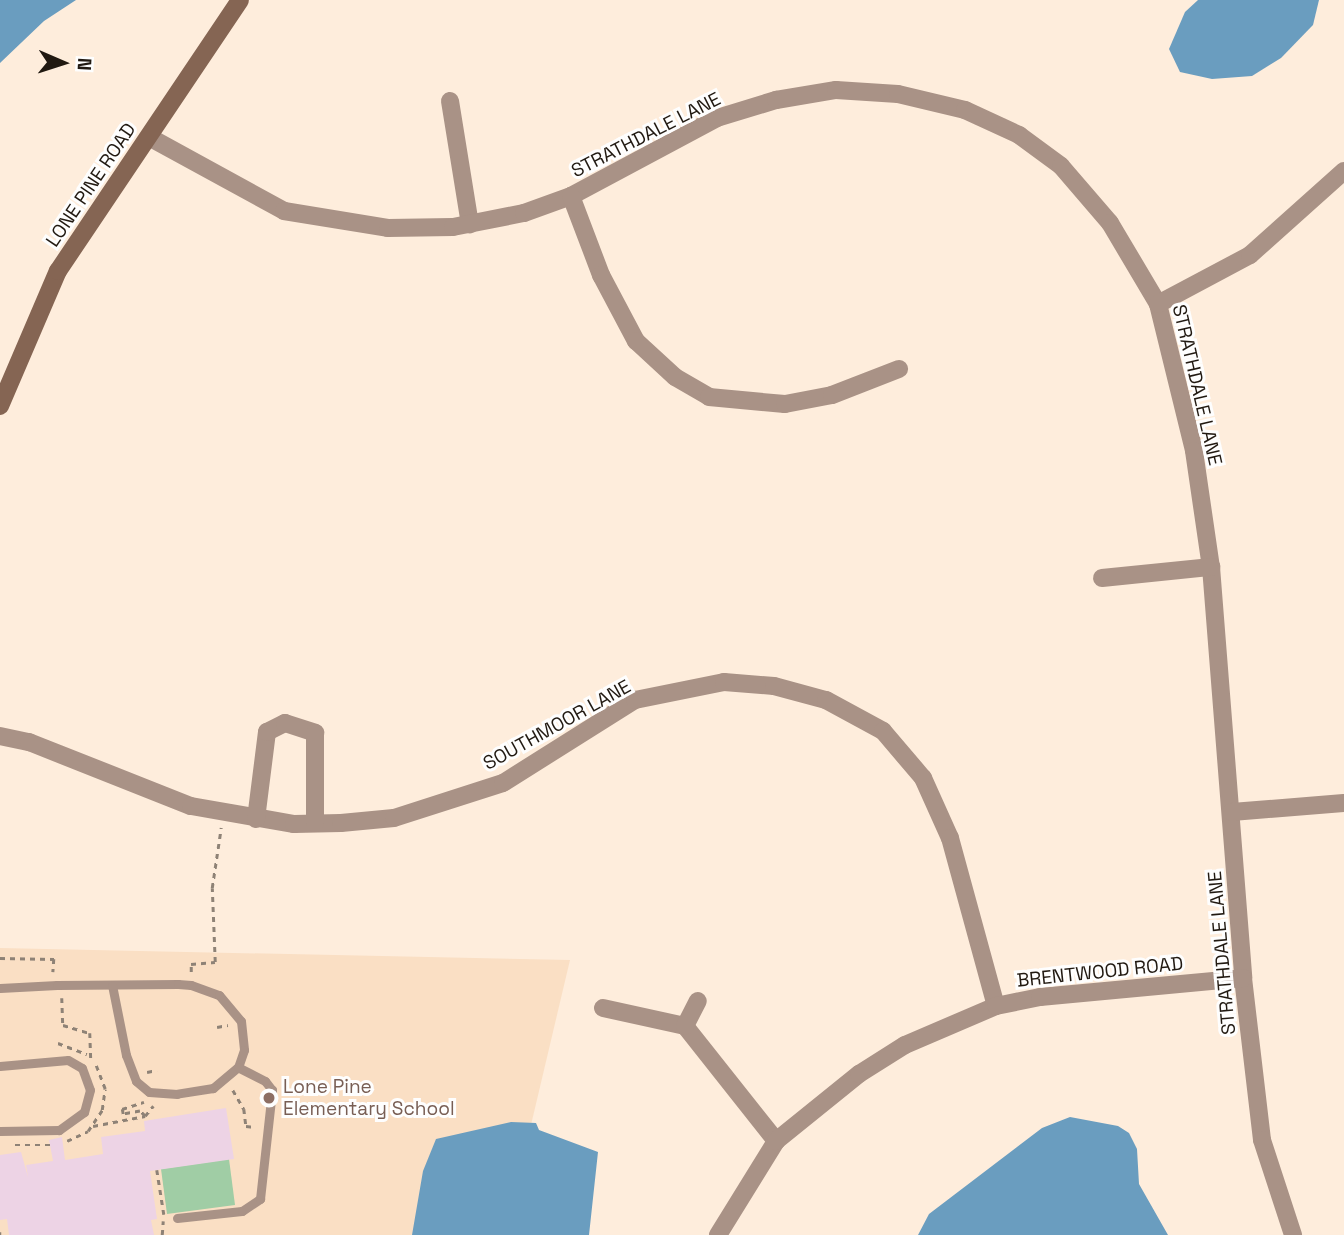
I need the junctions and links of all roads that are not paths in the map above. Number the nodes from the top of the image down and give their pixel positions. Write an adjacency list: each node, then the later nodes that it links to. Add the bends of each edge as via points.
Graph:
1 (240, 0): 3 (street, LONE PINE ROAD)
2 (450, 101): 6 (street)
3 (149, 137): 6 (street, STRATHDALE LANE, via 284,211 388,228); 9 (street, LONE PINE ROAD, via 58,271)
4 (1344, 171): 7 (street, via 1250,255)
5 (571, 197): 6 (street, STRATHDALE LANE); 7 (street, STRATHDALE LANE, via 717,118 776,100 836,90 898,94 965,110 1019,135 1061,166 1110,223); 8 (street, via 601,275 636,341 675,377 709,397 785,404 832,395)
6 (470, 224)
7 (1158, 304): 10 (street, STRATHDALE LANE, via 1194,451)
8 (898, 369)
9 (0, 406)
10 (1211, 567): 11 (street); 14 (street, STRATHDALE LANE)
11 (1102, 578)
12 (0, 736): 15 (street, SOUTHMOOR LANE, via 191,806)
13 (1344, 803): 14 (street)
14 (1232, 812): 17 (street, STRATHDALE LANE)
15 (256, 819): 16 (street, SOUTHMOOR LANE); 16 (street, via 267,732 285,723 315,733)
16 (315, 823): 21 (street, SOUTHMOOR LANE, via 394,818 503,783 635,700 724,682 774,686 827,700 883,731 923,778 950,838)
17 (1243, 978): 21 (street, BRENTWOOD ROAD, via 1040,997); 30 (street, STRATHDALE LANE, via 1262,1140)
18 (112, 985): 19 (lane); 25 (lane, via 191,985 219,995 241,1021 244,1050); 25 (lane, via 125,1055 136,1081 149,1092 177,1094 213,1088)
19 (0, 988)
20 (698, 1000): 23 (street)
21 (996, 1006): 27 (street, BRENTWOOD ROAD, via 905,1045 859,1074)
22 (603, 1008): 23 (street)
23 (685, 1026): 27 (street)
24 (0, 1066): 26 (lane, via 68,1060 82,1068 90,1090 84,1112 59,1130)
25 (238, 1067): 28 (lane, via 265,1080 272,1090 260,1199 253,1206)
26 (0, 1131)
27 (776, 1141): 29 (street, BRENTWOOD ROAD)
28 (177, 1219)
29 (718, 1235)
30 (1293, 1235)

